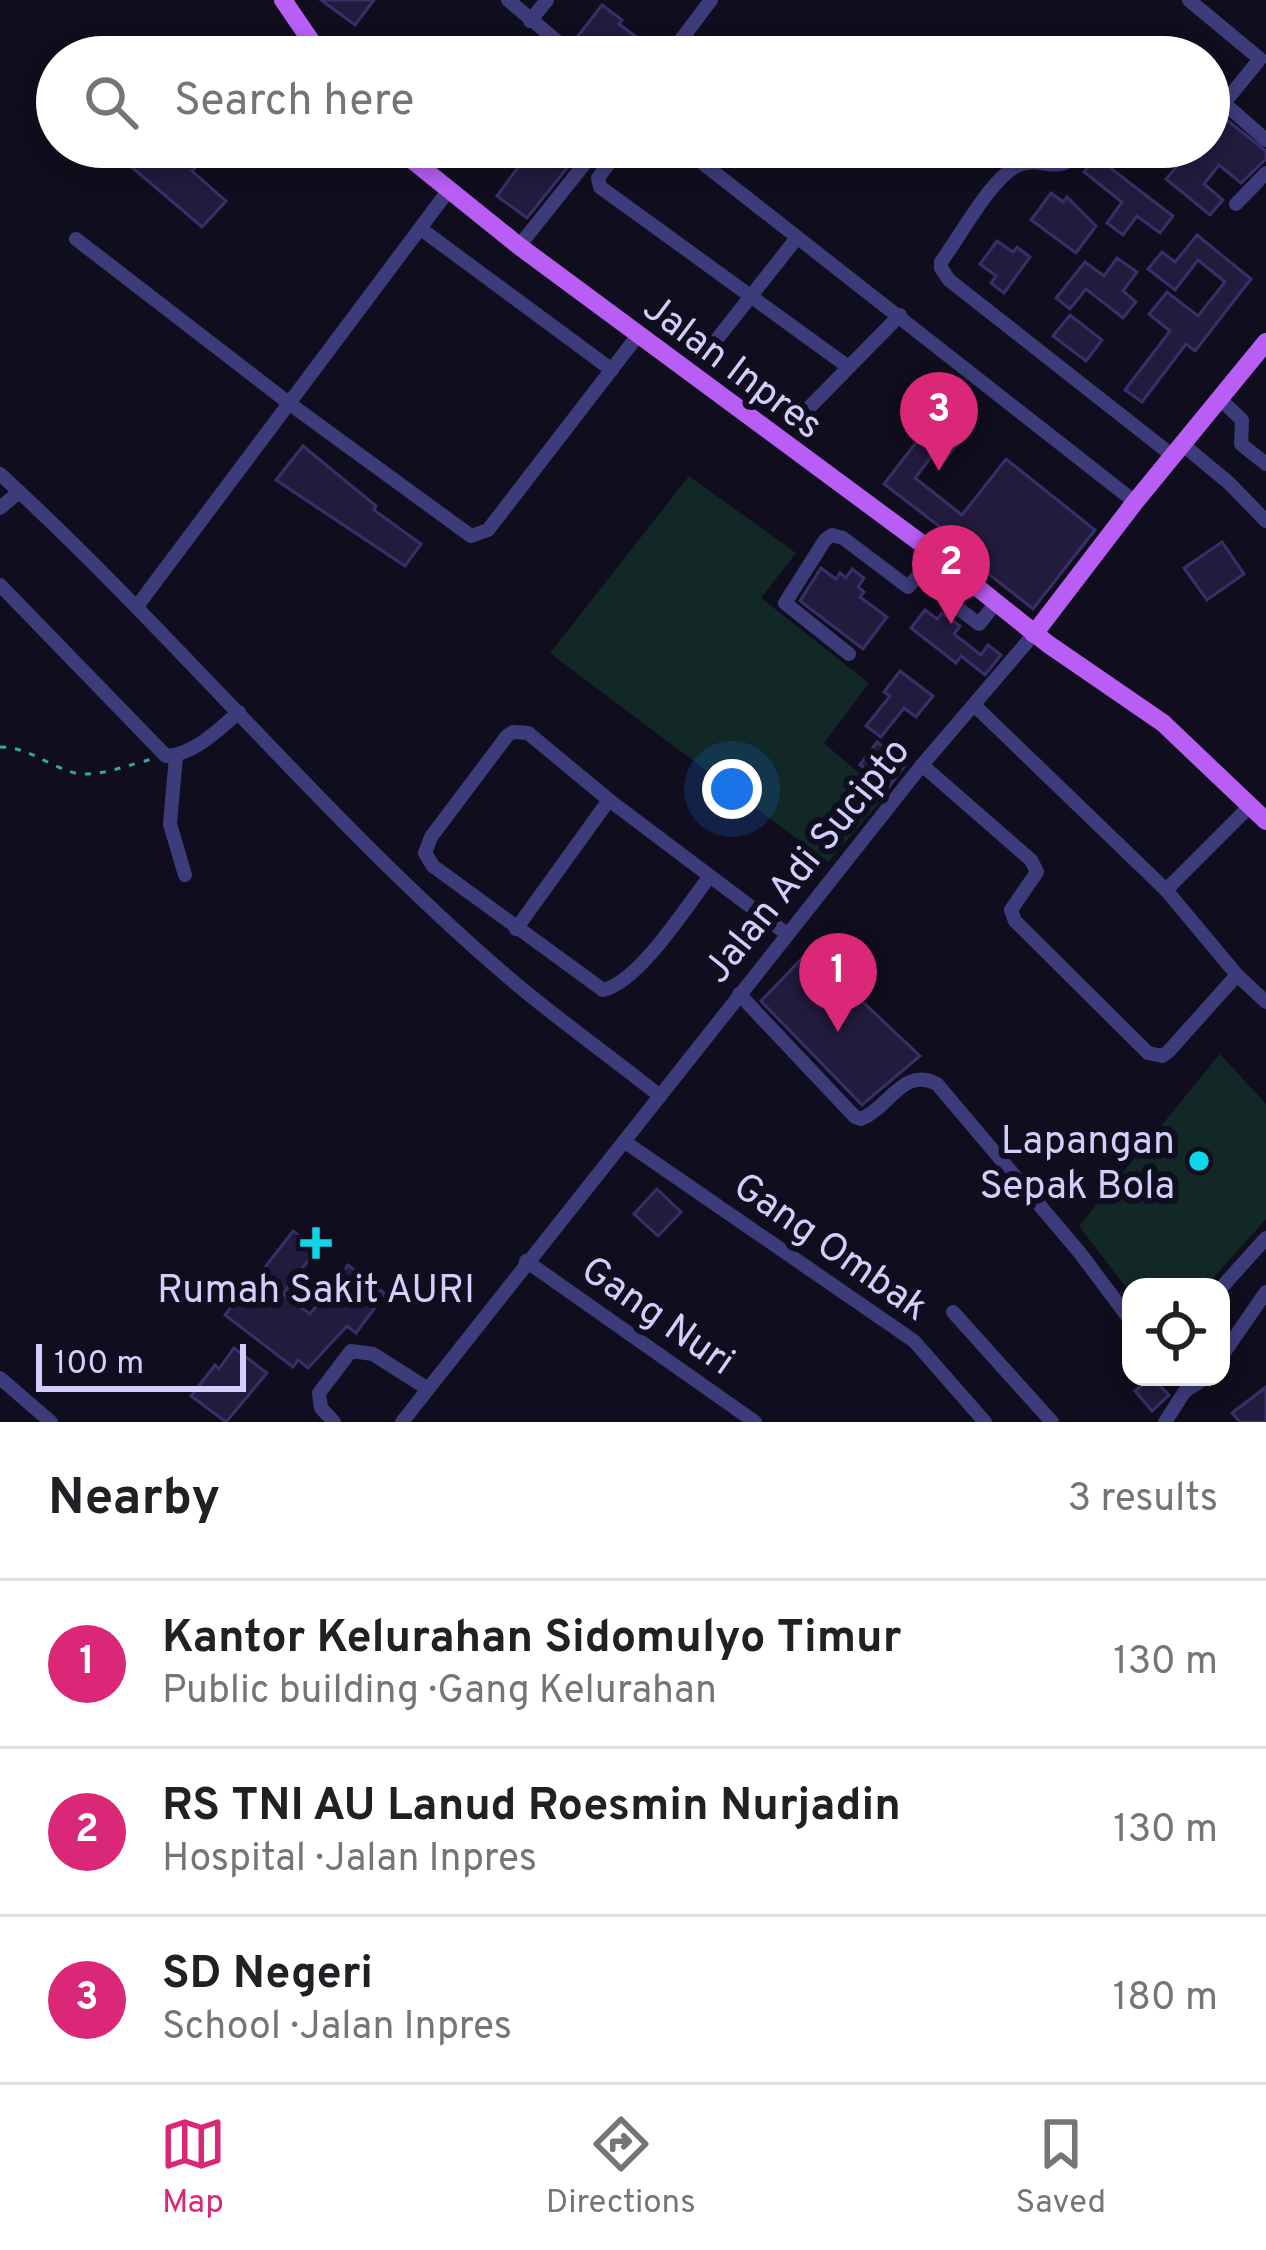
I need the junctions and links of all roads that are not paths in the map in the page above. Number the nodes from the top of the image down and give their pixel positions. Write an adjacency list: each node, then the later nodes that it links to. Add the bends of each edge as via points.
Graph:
1 (283, 0): 7 (main road)
2 (508, 0): 6 (street)
3 (547, 0): 6 (street)
4 (710, 0): 9 (street)
5 (1190, 0): 10 (street)
6 (530, 21): 8 (street)
7 (308, 36)
8 (549, 36)
9 (683, 36)
10 (1263, 56): 11 (street)
11 (1230, 96)
12 (1230, 108): 13 (street)
13 (1266, 140)
14 (420, 168): 20 (main road, Jalan Inpres)
15 (581, 168): 25 (street)
16 (605, 168): 26 (street, via 600,187)
17 (708, 168): 24 (street)
18 (1015, 168): 36 (street, via 941,268)
19 (1266, 173): 21 (street)
20 (448, 191): 22 (street); 25 (main road, Jalan Inpres)
21 (1236, 204)
22 (421, 229): 32 (street); 34 (street)
23 (76, 238): 34 (street)
24 (796, 239): 26 (street); 27 (street)
25 (520, 246): 28 (main road, Jalan Inpres)
26 (749, 298): 30 (street); 31 (street)
27 (900, 315): 31 (street); 40 (street)
28 (639, 334): 32 (street); 43 (main road, Jalan Inpres)
29 (1266, 342): 33 (main road, Jalan Adi Sucipto)
30 (706, 353)
31 (847, 367): 35 (street)
32 (612, 370): 34 (street, via 478,536)
33 (1220, 399): 36 (main road, Jalan Adi Sucipto); 37 (street, via 1242,420 1240,444)
34 (290, 404): 47 (street)
35 (796, 422)
36 (1177, 450): 40 (main road, Jalan Adi Sucipto); 42 (street, via 1229,483)
37 (1266, 464)
38 (0, 474): 39 (street)
39 (20, 492): 41 (street); 47 (street)
40 (1135, 502): 48 (main road, Jalan Adi Sucipto)
41 (0, 508)
42 (1266, 521)
43 (937, 555): 46 (main road, Jalan Inpres); 49 (street, via 908,587 843,538 825,540 785,603)
44 (0, 586): 52 (street)
45 (942, 596): 46 (street, via 979,624)
46 (995, 603): 48 (main road, Jalan Inpres)
47 (138, 605): 51 (street)
48 (1034, 634): 50 (street, Jalan Adi Sucipto); 55 (main road, Jalan Inpres, via 1163,722)
49 (849, 654)
50 (974, 705): 53 (street, Jalan Adi Sucipto); 59 (street)
51 (239, 712): 52 (street); 65 (street, via 508,977)
52 (171, 756): 57 (street, via 170,824)
53 (922, 765): 61 (street, Jalan Adi Sucipto); 62 (street, via 1031,860 1037,872 1011,910 1016,921 1148,1053 1168,1052)
54 (609, 800): 58 (street); 60 (street); 60 (street, via 540,740 513,732 431,837 425,853 433,866)
55 (1251, 805): 56 (main road, Jalan Inpres); 59 (street)
56 (1266, 820)
57 (185, 875)
58 (710, 876): 60 (street, via 620,986 603,990); 61 (street)
59 (1166, 890): 62 (street)
60 (516, 929)
61 (787, 934): 63 (street, Jalan Adi Sucipto)
62 (1237, 975): 64 (street)
63 (739, 994): 65 (street, Jalan Adi Sucipto); 71 (street, via 854,1117 870,1115 908,1081 938,1084)
64 (1266, 1002)
65 (660, 1096): 66 (street, Jalan Adi Sucipto)
66 (625, 1142): 68 (street, Jalan Adi Sucipto); 83 (street, Gang Ombak, via 914,1341)
67 (1266, 1238): 69 (street)
68 (526, 1261): 77 (street, Jalan Adi Sucipto); 82 (street, Gang Nuri)
69 (1230, 1278)
70 (1266, 1292): 73 (street)
71 (1122, 1310)
72 (953, 1312): 84 (street)
73 (1230, 1344)
74 (0, 1378): 79 (street)
75 (1181, 1386): 78 (street)
76 (1193, 1386): 78 (street)
77 (428, 1390): 80 (street, via 373,1354 351,1351 319,1393); 81 (street, Jalan Adi Sucipto)
78 (1185, 1391): 85 (street)
79 (51, 1422)
80 (334, 1422)
81 (402, 1422)
82 (754, 1422)
83 (985, 1422)
84 (1052, 1422)
85 (1165, 1422)

